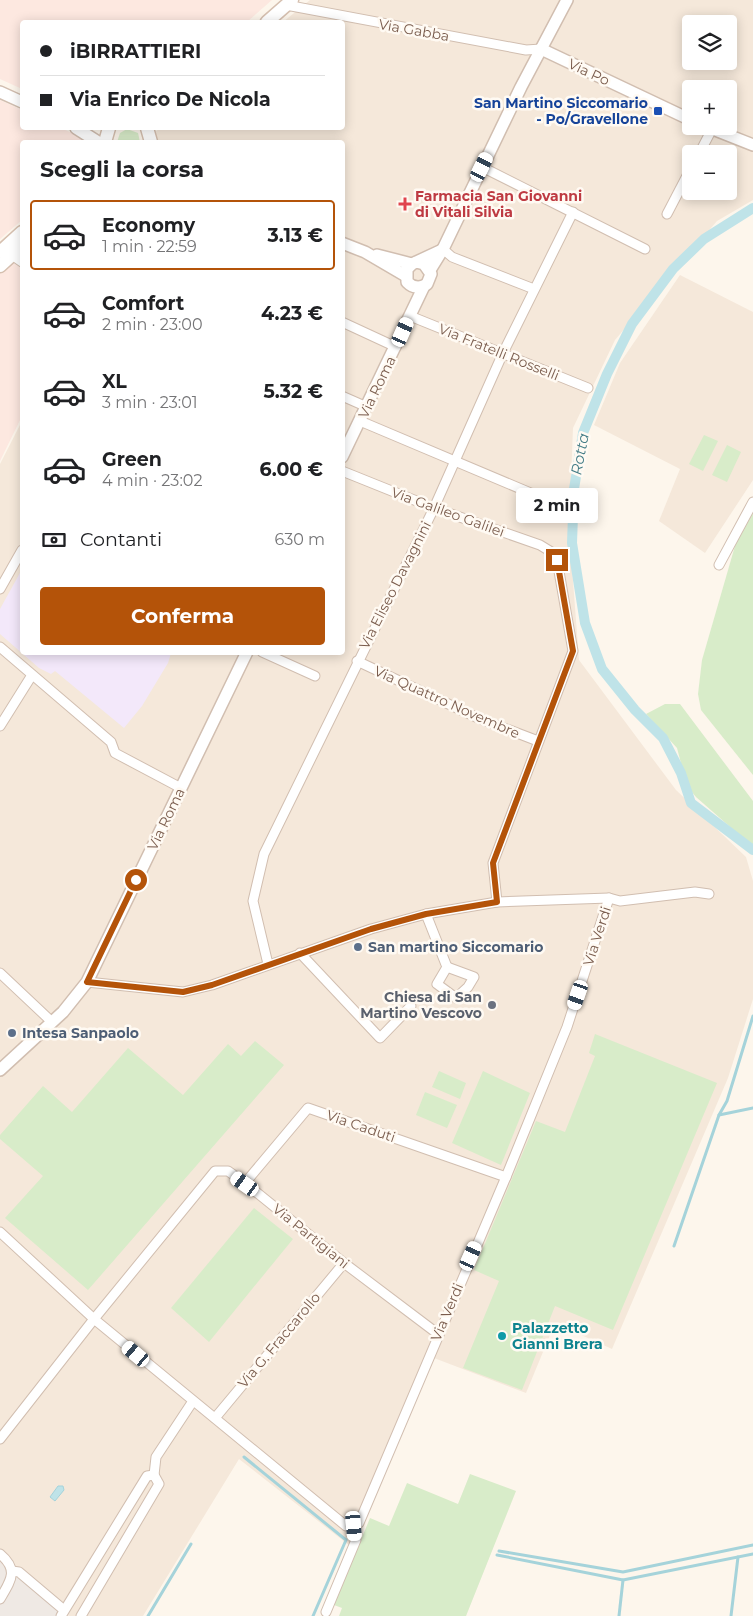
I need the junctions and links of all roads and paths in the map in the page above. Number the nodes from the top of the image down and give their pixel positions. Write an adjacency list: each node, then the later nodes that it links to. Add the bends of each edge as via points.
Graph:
1 (567, 0): 4 (street)
2 (289, 2): 3 (main road); 4 (street, Via Gabba, via 526,50)
3 (269, 20)
4 (542, 49): 7 (street, Via Po); 12 (street)
5 (0, 92): 6 (street)
6 (20, 101)
7 (682, 116)
8 (79, 130): 10 (street)
9 (727, 135): 11 (street)
10 (95, 140)
11 (753, 145)
12 (482, 167): 14 (street); 18 (street)
13 (682, 185): 15 (street)
14 (573, 212): 19 (street); 27 (street, Via Eliseo Davagnini)
15 (667, 214)
16 (20, 237): 21 (main road)
17 (345, 243): 20 (street)
18 (443, 249): 22 (street); 24 (street); 27 (street, via 452,257)
19 (645, 249)
20 (365, 252): 22 (street); 25 (street)
21 (12, 256): 23 (main road)
22 (414, 263): 24 (street, via 424,264); 25 (street, via 407,269)
23 (0, 266)
24 (430, 270): 26 (street, via 430,281)
25 (407, 280): 26 (street, via 416,288); 28 (street, Via Roma)
26 (424, 286): 28 (street, Via Roma)
27 (534, 289): 31 (street, Via Eliseo Davagnini)
28 (410, 316): 30 (street, Via Roma); 31 (street, Via Fratelli Rosselli)
29 (345, 323): 30 (street)
30 (396, 347): 34 (street, Via Roma)
31 (503, 353): 32 (street, Via Fratelli Rosselli); 37 (street, Via Eliseo Davagnini)
32 (588, 388)
33 (345, 397): 34 (street)
34 (367, 407): 35 (street, Via Roma)
35 (360, 421): 36 (street, Via Roma); 37 (street)
36 (345, 451)
37 (454, 462): 40 (street); 41 (street, Via Eliseo Davagnini)
38 (345, 472): 41 (street, Via Galileo Galilei)
39 (753, 502): 43 (street)
40 (559, 505)
41 (434, 508): 48 (street, Via Eliseo Davagnini); 52 (street, Via Galileo Galilei, via 540,545 553,553 557,560 573,651)
42 (20, 554): 44 (street)
43 (719, 565)
44 (0, 589)
45 (0, 647): 49 (street)
46 (246, 655): 53 (street, Via Roma)
47 (269, 655): 50 (street)
48 (357, 661): 52 (street, Via Quattro Novembre, via 478,718); 59 (street, Via Eliseo Davagnini, via 264,854 253,901)
49 (32, 675): 51 (street); 53 (street, via 112,742 115,753)
50 (315, 676)
51 (0, 726)
52 (538, 741): 56 (street, via 493,863)
53 (180, 788): 62 (street, Via Roma)
54 (709, 894): 55 (street, via 695,892 620,902)
55 (610, 898): 56 (street); 66 (street, Via Verdi, via 567,1027)
56 (497, 902): 57 (street)
57 (426, 914): 58 (street); 60 (street)
58 (300, 954): 59 (street); 63 (street, via 380,1038)
59 (268, 964): 62 (street, via 183,992)
60 (447, 967)
61 (0, 973): 64 (street)
62 (87, 982): 64 (street, Via Roma)
63 (411, 1006)
64 (52, 1022): 65 (street, Via Roma)
65 (0, 1070)
66 (506, 1177): 67 (street, Via Caduti, via 308,1108); 71 (street, Via Verdi)
67 (245, 1184): 69 (street, Via Partigiani); 70 (street, Via Partigiani, via 228,1171 215,1171)
68 (0, 1232): 70 (street)
69 (344, 1262): 71 (street, Via Partigiani); 73 (street, Via G. Fraccarollo)
70 (94, 1319): 72 (street); 74 (street)
71 (438, 1334): 76 (street, Via Verdi, via 359,1523)
72 (193, 1401): 73 (street); 75 (street, via 156,1457)
73 (215, 1418): 76 (street, via 346,1526)
74 (0, 1439)
75 (154, 1475): 80 (street, via 147,1476); 82 (street, via 159,1484)
76 (354, 1526): 81 (street, Via Verdi, via 356,1540)
77 (0, 1554): 78 (street, via 9,1562)
78 (12, 1571): 79 (street); 80 (street, via 19,1572)
79 (0, 1599)
80 (64, 1610): 82 (street)
81 (326, 1612)
82 (82, 1614)

